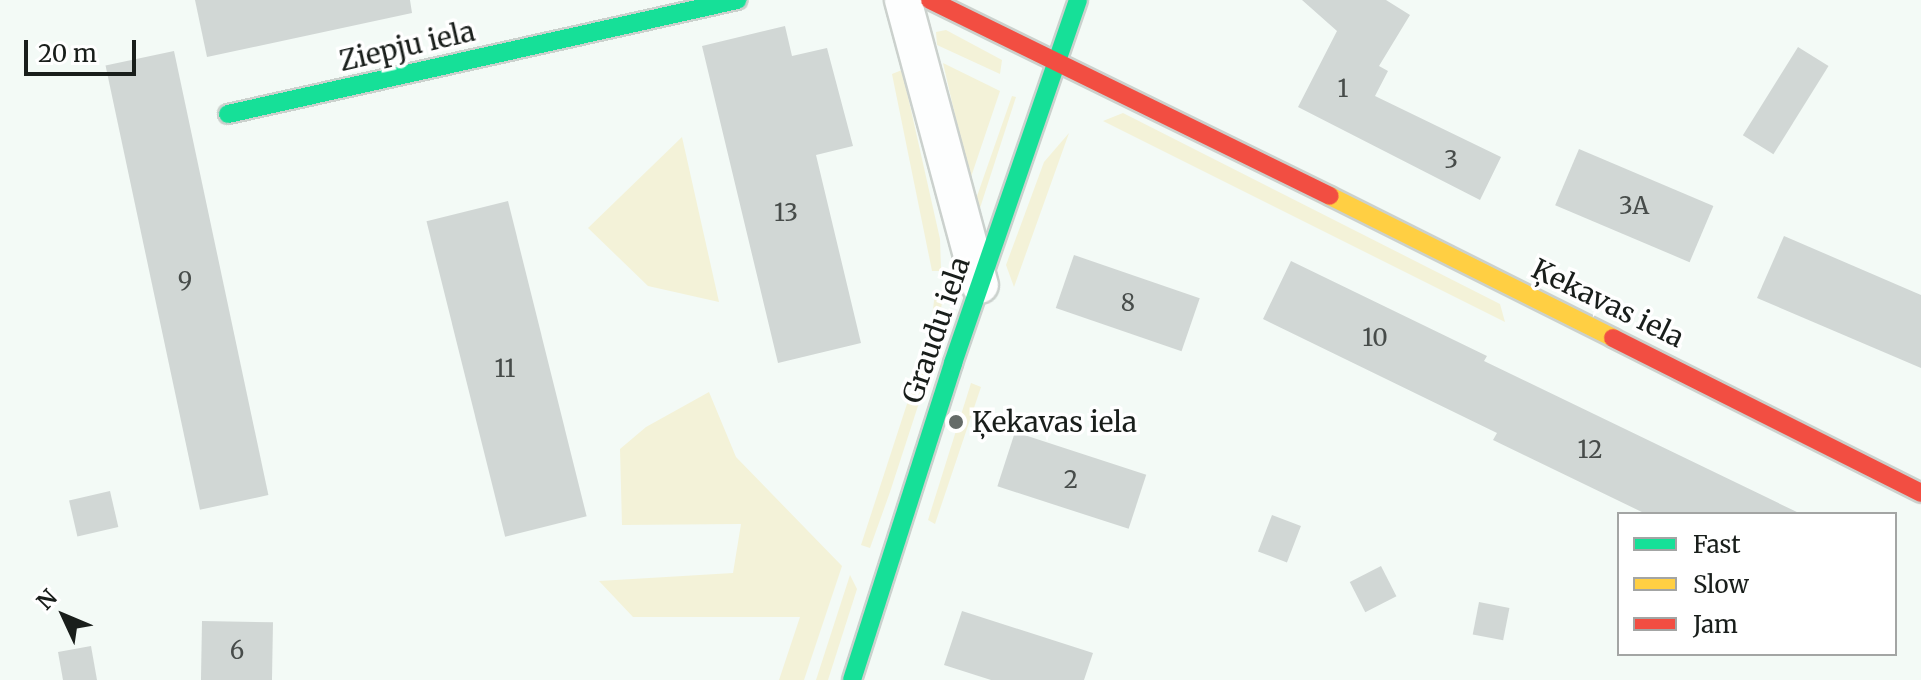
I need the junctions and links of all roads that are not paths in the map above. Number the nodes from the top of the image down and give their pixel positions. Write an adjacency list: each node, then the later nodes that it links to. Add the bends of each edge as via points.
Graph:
1 (737, 0): 6 (street, Ziepju iela)
2 (903, 0): 7 (street)
3 (930, 0): 5 (street)
4 (1078, 0): 5 (street, Graudu iela)
5 (1056, 58): 7 (street, Graudu iela); 8 (street, Ķekavas iela)
6 (228, 114)
7 (980, 285): 9 (street, Graudu iela)
8 (1921, 493)
9 (852, 680)

